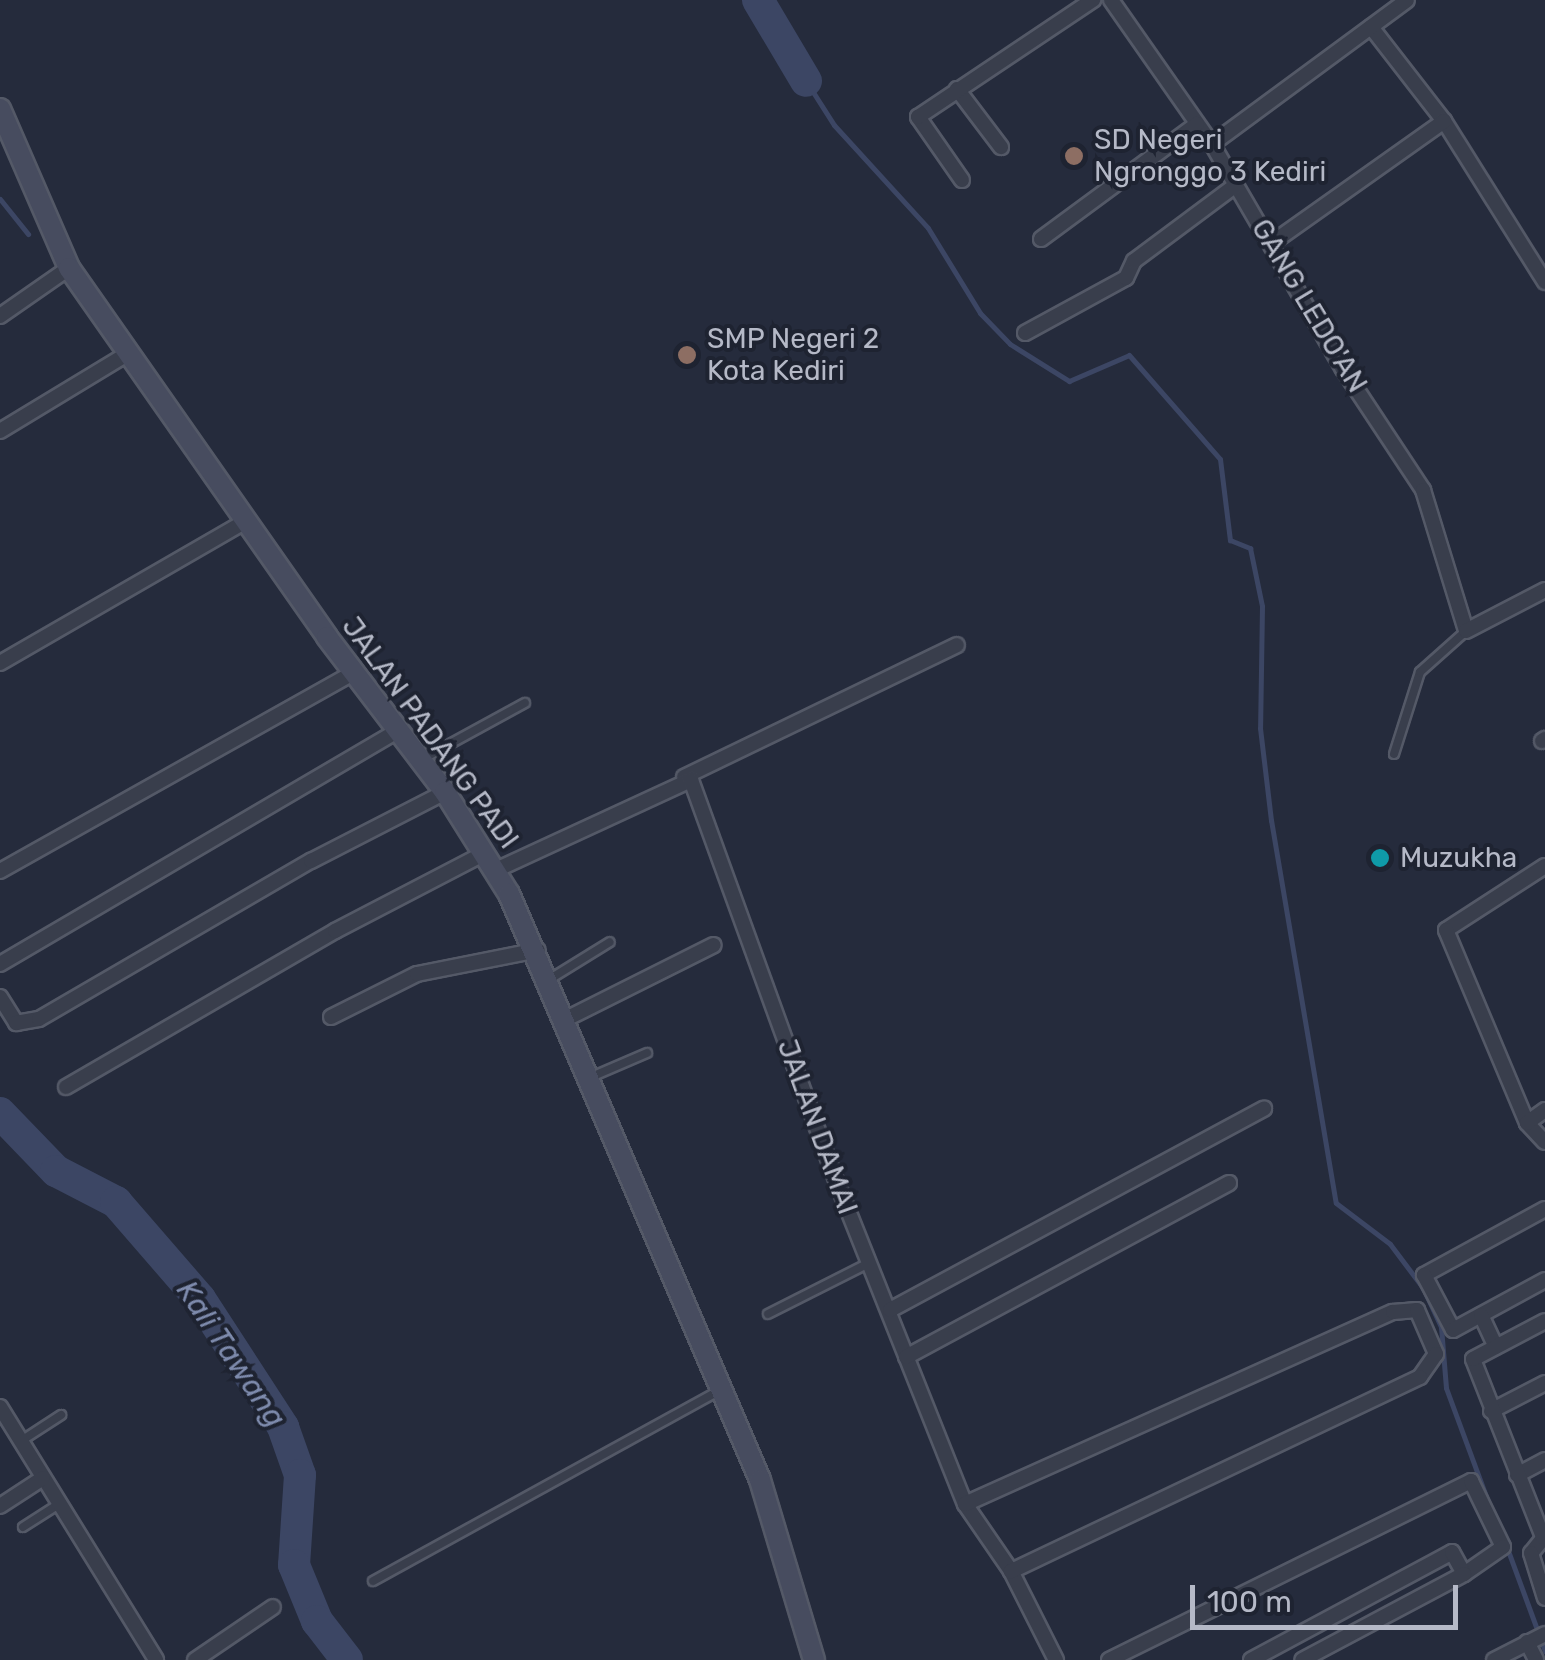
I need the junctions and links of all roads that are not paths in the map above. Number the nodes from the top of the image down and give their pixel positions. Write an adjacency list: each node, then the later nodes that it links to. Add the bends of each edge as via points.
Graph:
1 (1093, 0): 5 (street)
2 (1111, 0): 8 (street, GANG LEDO'AN)
3 (1407, 0): 4 (street)
4 (1371, 27): 7 (street); 9 (street)
5 (958, 89): 10 (street); 11 (street, via 916,122)
6 (0, 109): 15 (main road, JALAN PADANG PADI)
7 (1444, 121): 14 (street); 16 (street)
8 (1197, 124): 9 (street, GANG LEDO'AN); 13 (street)
9 (1212, 144): 12 (street, GANG LEDO'AN)
10 (1001, 147)
11 (962, 180)
12 (1236, 185): 14 (street, GANG LEDO'AN); 18 (street, via 1134,260 1126,278)
13 (1041, 239)
14 (1272, 242): 23 (street, GANG LEDO'AN, via 1423,490)
15 (70, 268): 17 (street); 19 (main road, JALAN PADANG PADI)
16 (1543, 273)
17 (0, 316)
18 (1026, 333)
19 (127, 354): 20 (street); 21 (main road, JALAN PADANG PADI)
20 (0, 431)
21 (246, 521): 25 (street); 26 (main road, JALAN PADANG PADI)
22 (1545, 590): 23 (street)
23 (1466, 631): 29 (lane, via 1420,672)
24 (957, 645): 31 (street)
25 (0, 663)
26 (354, 672): 28 (main road, JALAN PADANG PADI); 35 (street)
27 (526, 703): 30 (lane)
28 (400, 730): 30 (main road, JALAN PADANG PADI); 39 (street)
29 (1394, 754)
30 (421, 759): 32 (main road, JALAN PADANG PADI)
31 (684, 777): 33 (street); 53 (street, JALAN DAMAI, via 695,787)
32 (445, 792): 33 (main road, JALAN PADANG PADI); 41 (street, via 38,1018 16,1023)
33 (490, 862): 38 (main road, JALAN PADANG PADI); 46 (street, via 335,931)
34 (1545, 866): 49 (street, via 1446,930)
35 (0, 871)
36 (610, 942): 40 (lane)
37 (714, 945): 43 (street)
38 (538, 950): 40 (main road, JALAN PADANG PADI); 42 (street, via 417,974)
39 (0, 964)
40 (550, 979): 43 (main road, JALAN PADANG PADI)
41 (0, 997)
42 (331, 1017)
43 (566, 1019): 45 (main road, JALAN PADANG PADI)
44 (647, 1053): 45 (lane)
45 (591, 1078): 62 (main road, JALAN PADANG PADI)
46 (66, 1087)
47 (1264, 1109): 55 (street)
48 (1545, 1110): 49 (street)
49 (1527, 1123): 50 (street)
50 (1545, 1142)
51 (1229, 1182): 60 (street)
52 (1545, 1209): 57 (street, via 1425,1272 1453,1330)
53 (867, 1264): 55 (street, JALAN DAMAI); 56 (lane)
54 (1545, 1280): 57 (street)
55 (890, 1310): 60 (street, JALAN DAMAI)
56 (768, 1314)
57 (1481, 1315): 59 (street)
58 (1545, 1320): 59 (street)
59 (1496, 1347): 64 (street, via 1473,1360)
60 (906, 1357): 71 (street, JALAN DAMAI)
61 (1545, 1383): 64 (street)
62 (720, 1390): 77 (lane); 83 (main road, JALAN PADANG PADI, via 769,1505)
63 (0, 1407): 66 (street)
64 (1491, 1411): 68 (street)
65 (61, 1415): 66 (lane)
66 (20, 1441): 69 (street)
67 (1545, 1460): 68 (street)
68 (1517, 1475): 74 (street)
69 (43, 1478): 70 (street); 72 (street)
70 (59, 1504): 73 (lane); 81 (street)
71 (965, 1504): 75 (street, JALAN DAMAI); 75 (street, via 1393,1312 1417,1310 1436,1354 1430,1370)
72 (0, 1506)
73 (23, 1528)
74 (1544, 1536): 78 (street, via 1530,1553)
75 (1011, 1571): 84 (street, JALAN DAMAI)
76 (1464, 1574): 85 (street, via 1504,1548 1471,1480); 86 (street, via 1452,1552); 87 (street)
77 (373, 1581)
78 (1545, 1598)
79 (272, 1606): 82 (street)
80 (1534, 1639): 88 (street); 89 (street)
81 (156, 1660)
82 (195, 1660)
83 (814, 1660)
84 (1056, 1660)
85 (1109, 1660)
86 (1251, 1660)
87 (1302, 1660)
88 (1494, 1660)
89 (1536, 1660)

